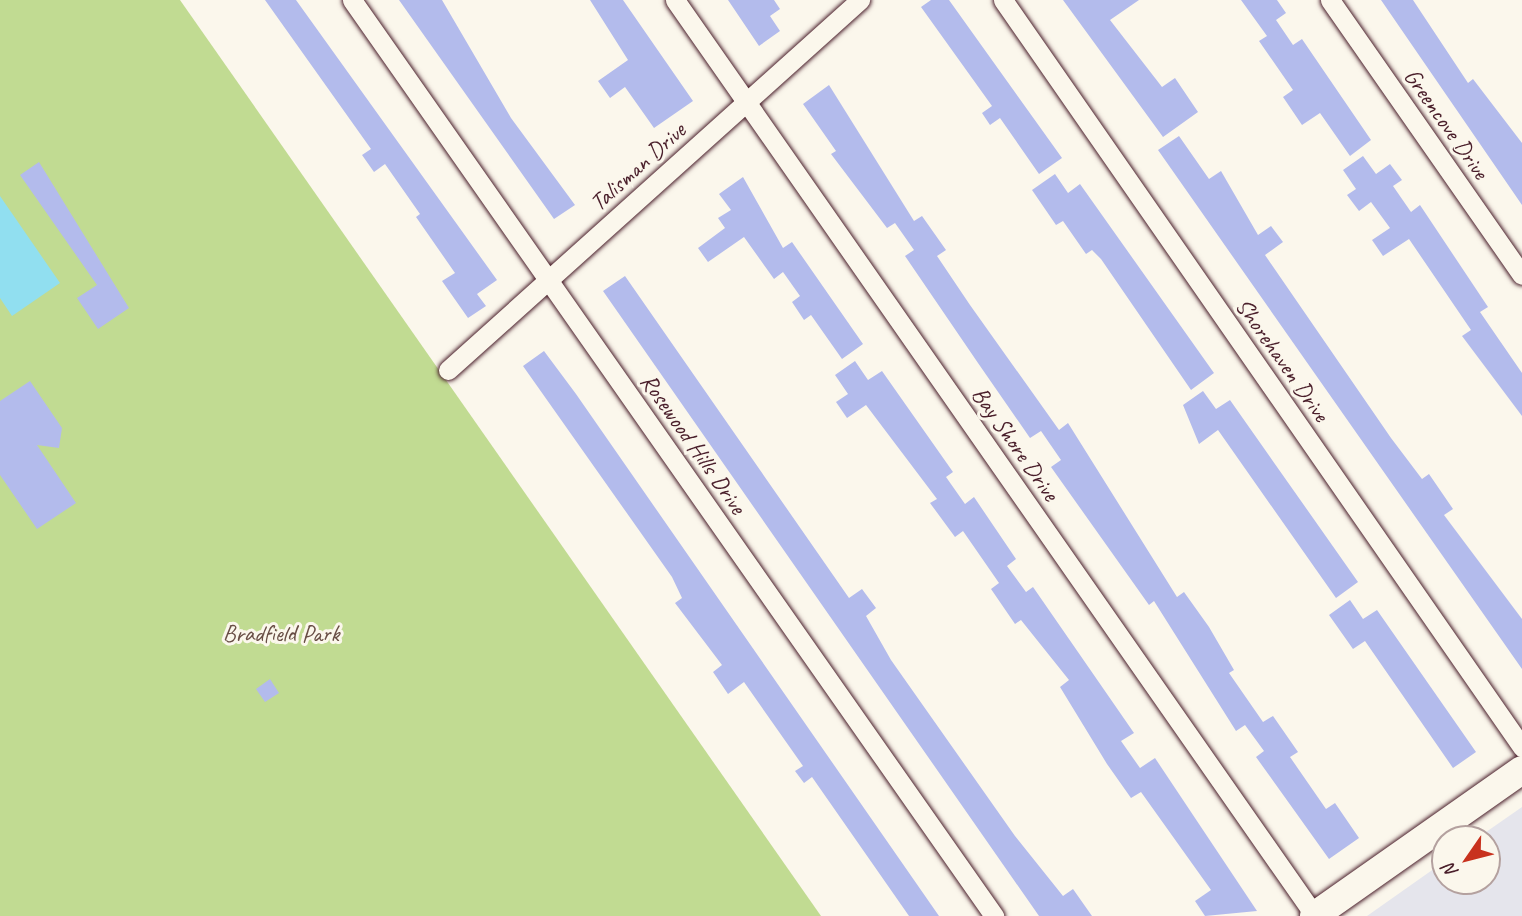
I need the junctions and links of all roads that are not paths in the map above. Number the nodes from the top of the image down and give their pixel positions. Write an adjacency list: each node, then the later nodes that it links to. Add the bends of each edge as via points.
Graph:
1 (352, 0): 8 (street, Rosewood Hills Drive)
2 (674, 0): 6 (street, Bay Shore Drive)
3 (860, 0): 6 (street, Talisman Drive)
4 (1003, 0): 10 (street, Shorehaven Drive)
5 (1329, 0): 7 (street, Greencove Drive)
6 (746, 102): 8 (street, Talisman Drive); 13 (street, Bay Shore Drive)
7 (1522, 275)
8 (550, 279): 9 (street, Talisman Drive); 12 (street, Rosewood Hills Drive)
9 (448, 370)
10 (1522, 747)
11 (1522, 770): 13 (street)
12 (994, 916)
13 (1314, 916)

